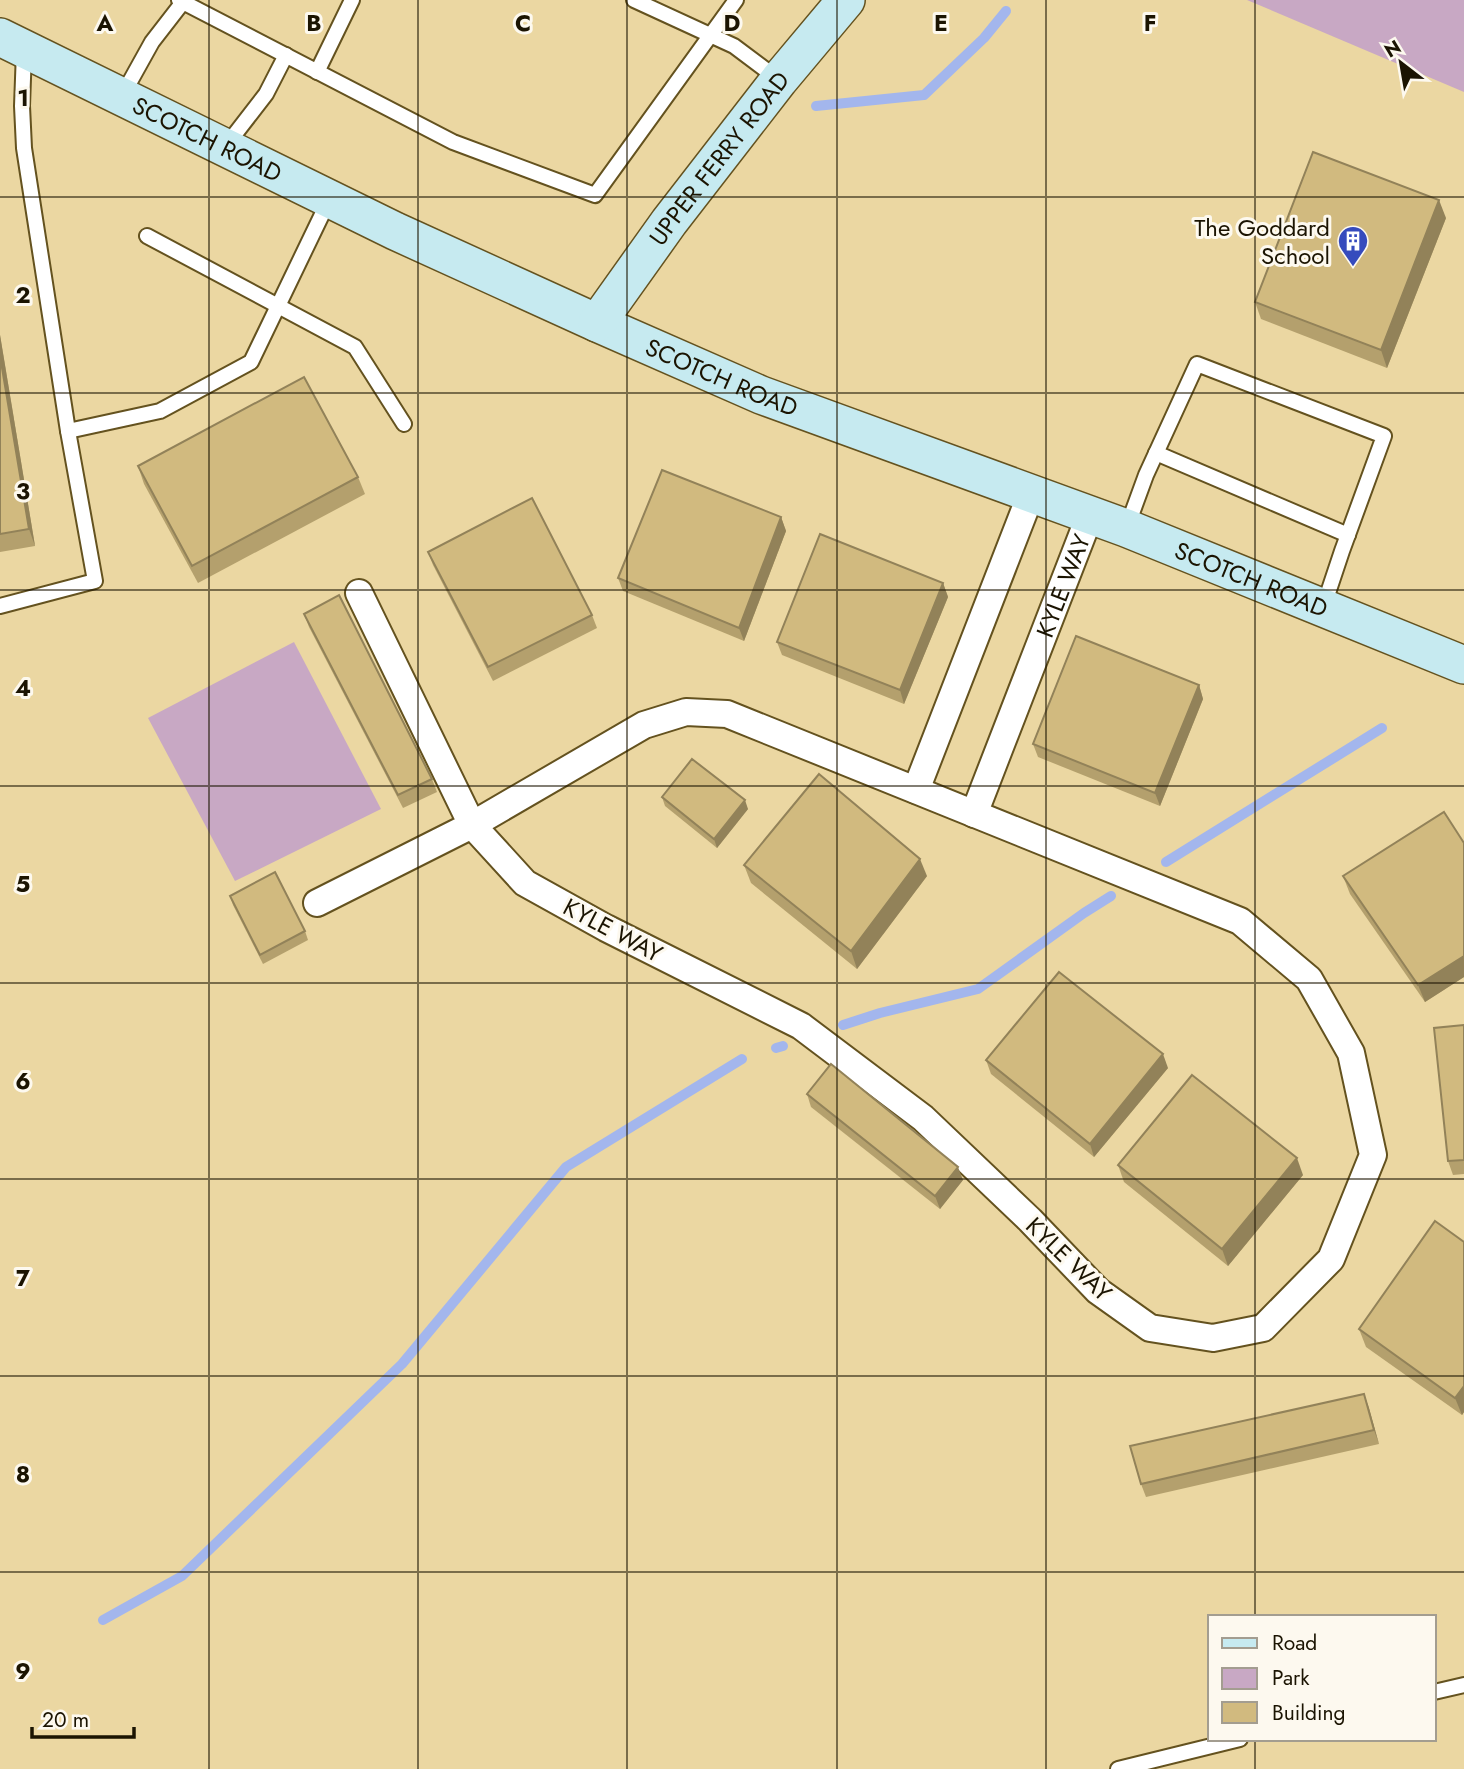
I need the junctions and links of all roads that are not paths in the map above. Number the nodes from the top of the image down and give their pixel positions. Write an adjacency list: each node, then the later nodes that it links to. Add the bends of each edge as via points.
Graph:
1 (352, 0): 9 (lane)
2 (635, 0): 6 (lane)
3 (736, 0): 6 (lane)
4 (846, 0): 10 (main road, UPPER FERRY ROAD)
5 (181, 1): 8 (lane); 11 (lane)
6 (711, 36): 9 (lane, via 595,195 453,142); 10 (lane)
7 (12, 43): 11 (main road, SCOTCH ROAD); 18 (lane)
8 (286, 55): 9 (lane); 12 (lane, via 266,94)
9 (317, 72)
10 (779, 79): 16 (main road, UPPER FERRY ROAD)
11 (121, 98): 12 (main road, SCOTCH ROAD)
12 (224, 148): 13 (main road, SCOTCH ROAD)
13 (329, 199): 15 (lane); 16 (main road, SCOTCH ROAD)
14 (147, 236): 15 (lane)
15 (278, 306): 17 (lane, via 355,347); 18 (lane, via 251,362 160,411)
16 (597, 323): 20 (main road, SCOTCH ROAD, via 761,395)
17 (404, 425)
18 (68, 431): 25 (lane, via 95,580)
19 (1156, 453): 22 (lane); 23 (lane); 23 (lane, via 1197,363 1384,436)
20 (1031, 494): 21 (main road, SCOTCH ROAD); 28 (street)
21 (1090, 515): 22 (main road, SCOTCH ROAD); 29 (street, KYLE WAY)
22 (1126, 528): 26 (main road, SCOTCH ROAD)
23 (1348, 535): 26 (lane)
24 (359, 593): 30 (street, KYLE WAY)
25 (0, 606)
26 (1323, 608): 27 (main road, SCOTCH ROAD)
27 (1464, 665)
28 (916, 790): 29 (street, KYLE WAY); 30 (street, KYLE WAY, via 727,714 686,712 644,725)
29 (974, 814): 30 (street, KYLE WAY, via 1240,921 1309,979 1351,1053 1373,1155 1331,1259 1263,1328 1213,1338 1150,1328 1098,1291 923,1118 801,1026 525,883)
30 (472, 825): 31 (street, KYLE WAY)
31 (317, 903)
32 (1464, 1685): 33 (lane)
33 (1436, 1692)
34 (1232, 1741): 35 (lane)
35 (1118, 1769)

